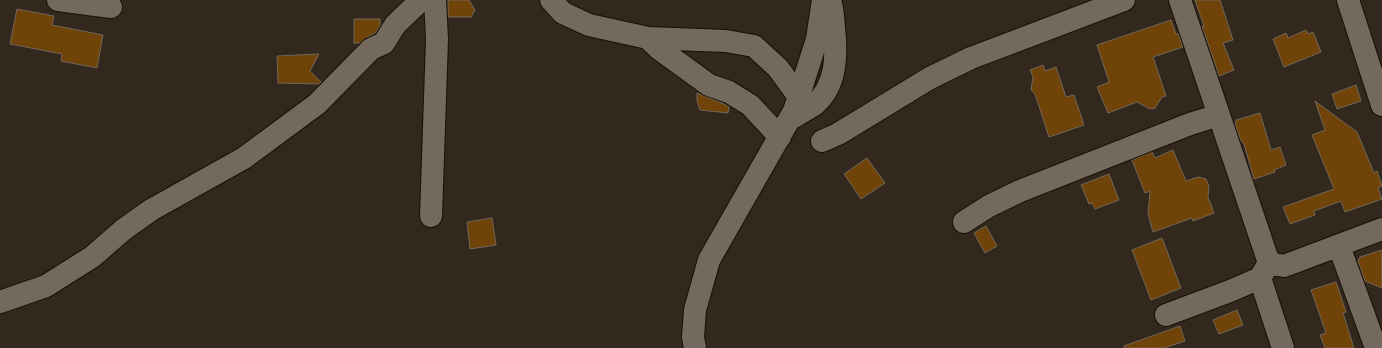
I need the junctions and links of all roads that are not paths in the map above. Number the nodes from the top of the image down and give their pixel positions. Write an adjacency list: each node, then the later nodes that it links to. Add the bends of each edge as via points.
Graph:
1 (58, 0): 10 (street)
2 (421, 0): 22 (street, via 395,25 384,43 372,49 317,104 244,158 151,210 92,257 46,286)
3 (435, 0): 17 (street, via 437,39)
4 (551, 0): 11 (street, via 563,13 589,25)
5 (823, 0): 12 (street, via 817,38)
6 (830, 0): 15 (street, via 836,63 829,87 814,104)
7 (1124, 0): 16 (street, via 971,58 930,78 838,134)
8 (1180, 0): 14 (street)
9 (1348, 0): 13 (street)
10 (111, 7)
11 (648, 38): 12 (street, via 726,41 754,46 778,68); 15 (street, via 709,85 729,92)
12 (799, 97): 15 (street)
13 (1382, 105)
14 (1219, 115): 18 (street, via 1020,191); 21 (street)
15 (785, 128): 24 (street, via 709,260 695,310 693,337)
16 (822, 141)
17 (432, 216)
18 (964, 222)
19 (1382, 230): 20 (street)
20 (1339, 246): 21 (street, via 1284,266); 26 (street)
21 (1265, 270): 23 (street, via 1230,291); 25 (street)
22 (0, 302)
23 (1166, 316)
24 (696, 348)
25 (1283, 348)
26 (1376, 348)

